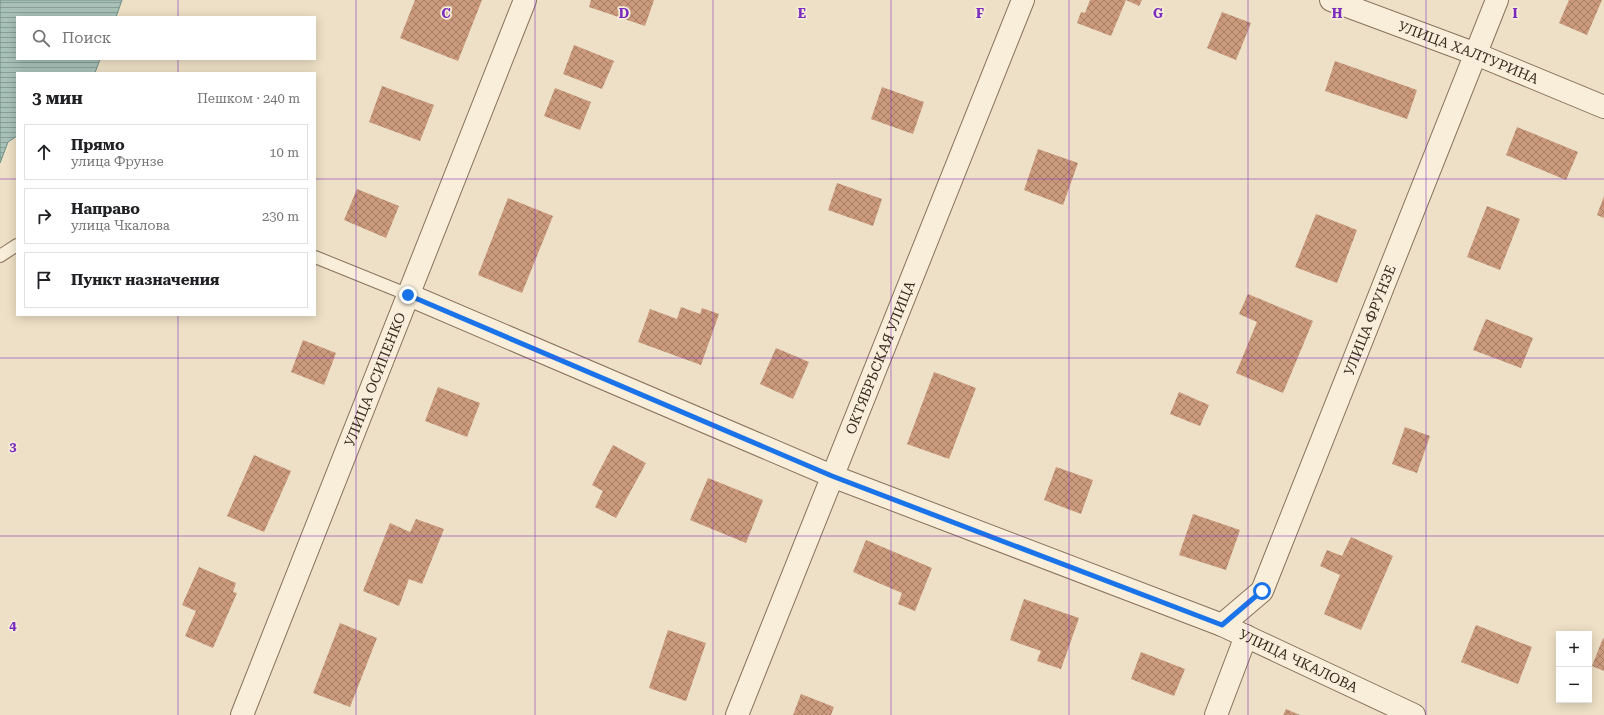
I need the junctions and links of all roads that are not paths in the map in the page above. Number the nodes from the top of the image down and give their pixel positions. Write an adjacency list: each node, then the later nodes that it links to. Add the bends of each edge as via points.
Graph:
1 (525, 0): 10 (street, УЛИЦА ОСИПЕНКО)
2 (1023, 0): 11 (street, ОКТЯБРЬСКАЯ УЛИЦА)
3 (1331, 0): 5 (street, УЛИЦА ХАЛТУРИНА)
4 (1497, 0): 5 (street, УЛИЦА ФРУНЗЕ)
5 (1476, 54): 6 (street, УЛИЦА ХАЛТУРИНА); 12 (street, УЛИЦА ФРУНЗЕ, via 1262,591)
6 (1604, 107)
7 (16, 245): 8 (lane)
8 (0, 256)
9 (316, 257): 10 (lane, УЛИЦА ЧКАЛОВА)
10 (408, 295): 11 (street, УЛИЦА ЧКАЛОВА); 14 (street, УЛИЦА ОСИПЕНКО)
11 (832, 476): 12 (street, УЛИЦА ЧКАЛОВА); 15 (street, ОКТЯБРЬСКАЯ УЛИЦА)
12 (1222, 625): 13 (street, УЛИЦА ЧКАЛОВА)
13 (1246, 636): 16 (street); 17 (street, УЛИЦА ЧКАЛОВА)
14 (242, 715)
15 (737, 715)
16 (1216, 715)
17 (1414, 715)

